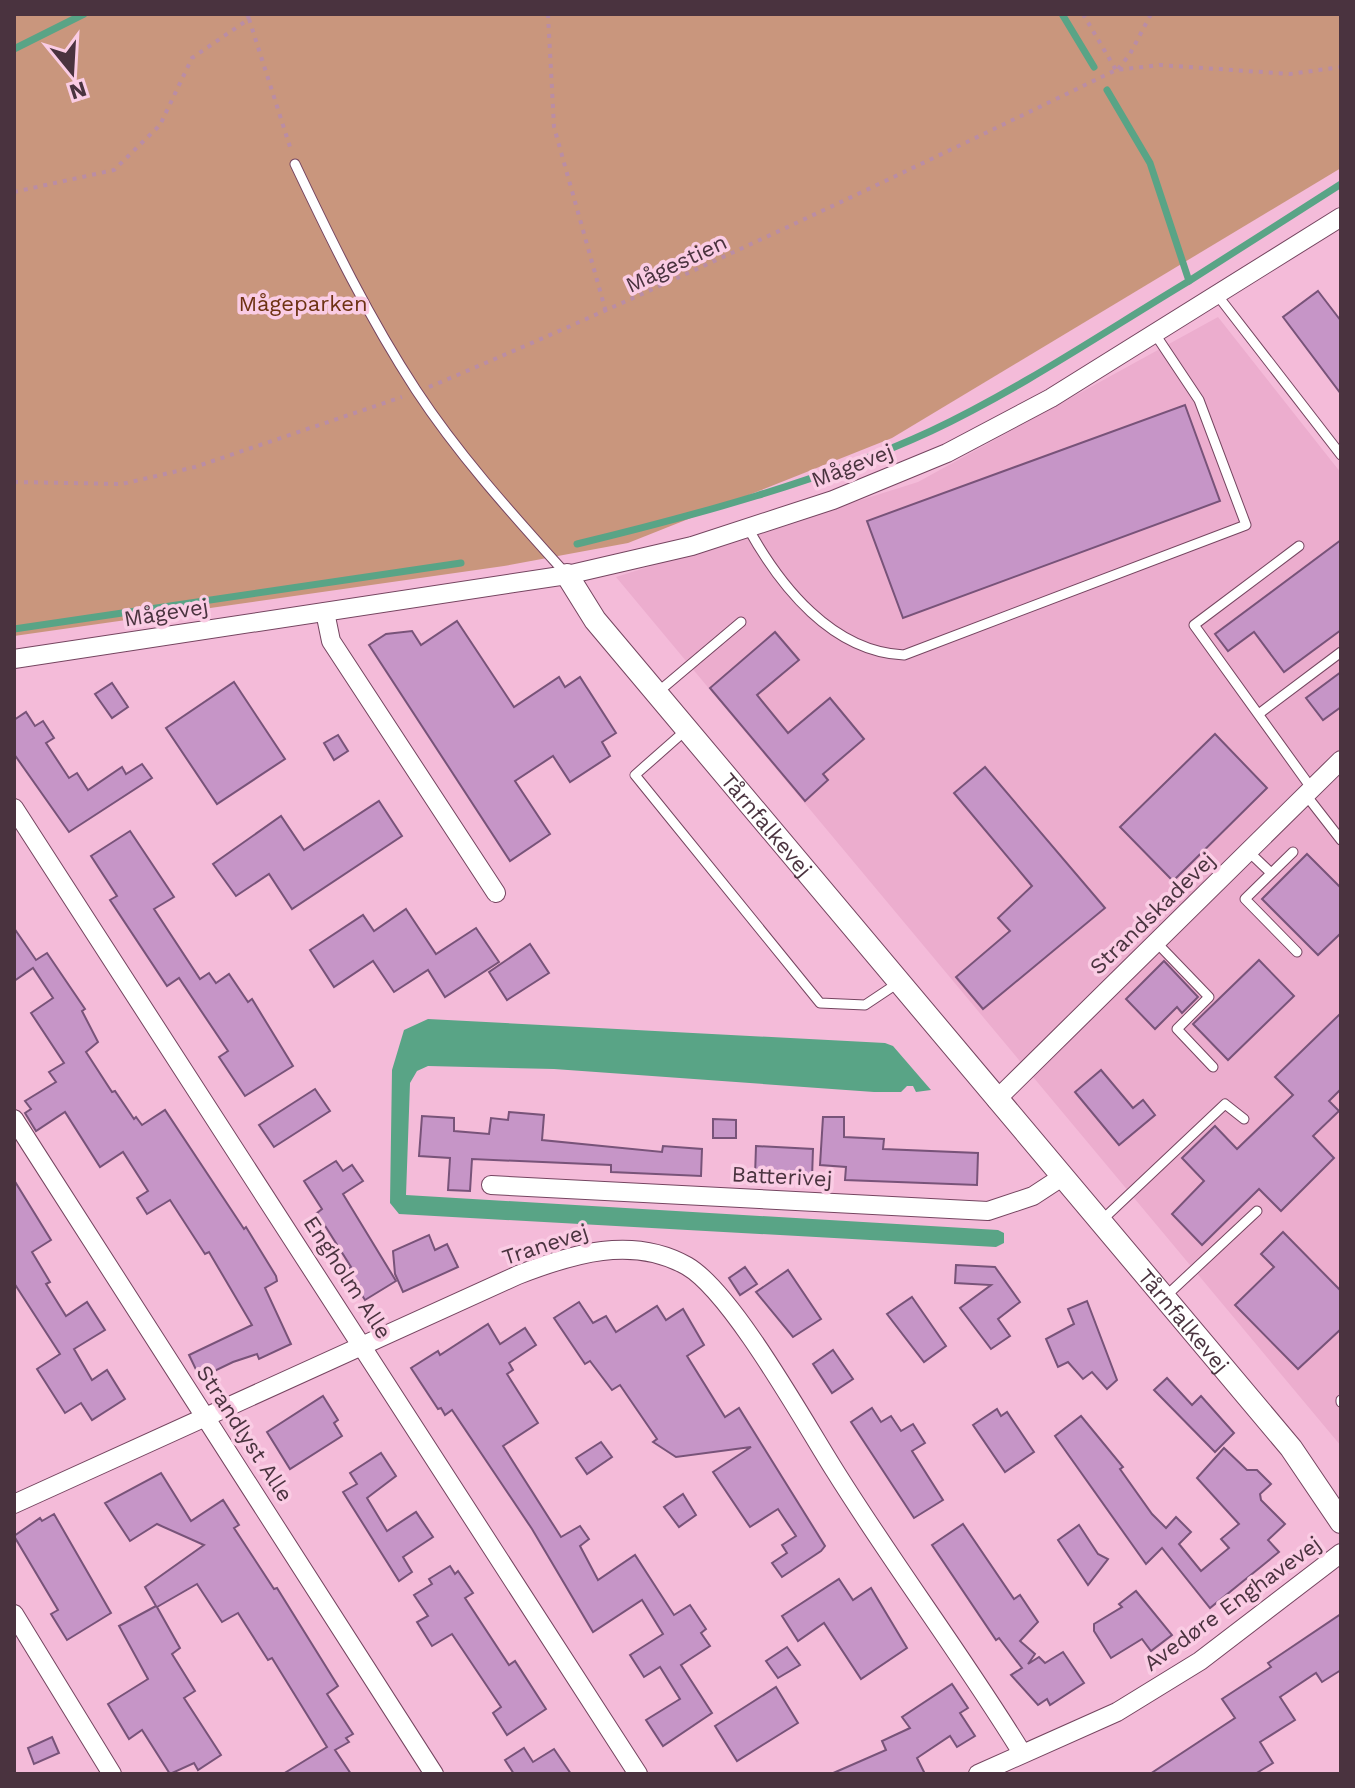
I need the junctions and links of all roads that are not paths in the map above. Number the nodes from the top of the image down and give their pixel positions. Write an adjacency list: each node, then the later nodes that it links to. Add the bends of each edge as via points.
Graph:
1 (295, 164): 8 (lane, Tårnfalkevej, via 351,281 417,392 488,487)
2 (1341, 217): 3 (street, Mågevej)
3 (1218, 296): 4 (street, Mågevej); 5 (lane)
4 (1155, 334): 6 (street, Mågevej, via 947,453 833,500); 6 (lane, via 1199,400 1246,525 904,655 863,648 826,626 768,563)
5 (1341, 455)
6 (748, 527): 8 (street, Mågevej, via 692,546)
7 (1299, 546): 14 (lane, via 1194,625)
8 (567, 575): 9 (street, Mågevej); 13 (street, Tårnfalkevej, via 595,620)
9 (325, 612): 12 (street, Mågevej); 23 (street, via 331,641)
10 (741, 622): 13 (lane)
11 (1341, 652): 14 (lane)
12 (14, 659)
13 (656, 694): 15 (street, Tårnfalkevej)
14 (1260, 713): 17 (lane)
15 (686, 730): 26 (street, Tårnfalkevej); 26 (lane, via 635,775 820,1003 865,1005)
16 (1341, 760): 17 (street, Strandskadevej)
17 (1309, 792): 19 (lane); 20 (street, Strandskadevej)
18 (14, 808): 36 (street, Engholm Alle)
19 (1340, 836)
20 (1249, 852): 22 (lane); 24 (street, Strandskadevej)
21 (1293, 852): 22 (lane)
22 (1271, 873): 25 (lane, via 1245,899)
23 (496, 893)
24 (1156, 942): 27 (lane, via 1209,997 1177,1029); 28 (street, Strandskadevej)
25 (1297, 952)
26 (898, 983): 28 (street, Tårnfalkevej)
27 (1213, 1067)
28 (996, 1100): 31 (street, Tårnfalkevej)
29 (14, 1119): 37 (street, Strandlyst Alle)
30 (1244, 1119): 34 (lane, via 1225,1104)
31 (1062, 1177): 32 (street, Batterivej, via 1033,1196 988,1211); 34 (street, Tårnfalkevej)
32 (491, 1185)
33 (1257, 1211): 35 (lane)
34 (1100, 1222): 35 (street, Tårnfalkevej)
35 (1164, 1298): 38 (street, Tårnfalkevej)
36 (363, 1344): 37 (street, Tranevej); 44 (street, Tranevej, via 518,1275 585,1252 615,1248 688,1266 728,1306); 47 (street, Engholm Alle)
37 (207, 1419): 40 (street, Tranevej); 46 (street, Strandlyst Alle)
38 (1291, 1448): 39 (street, Tårnfalkevej); 41 (street, Tårnfalkevej)
39 (1341, 1493)
40 (14, 1504)
41 (1341, 1522)
42 (1341, 1553): 44 (street, Avedøre Enghavevej, via 1187,1669 1117,1712)
43 (14, 1614): 45 (street)
44 (1022, 1753): 48 (street, Avedøre Enghavevej)
45 (112, 1774)
46 (434, 1774)
47 (638, 1774)
48 (978, 1774)

